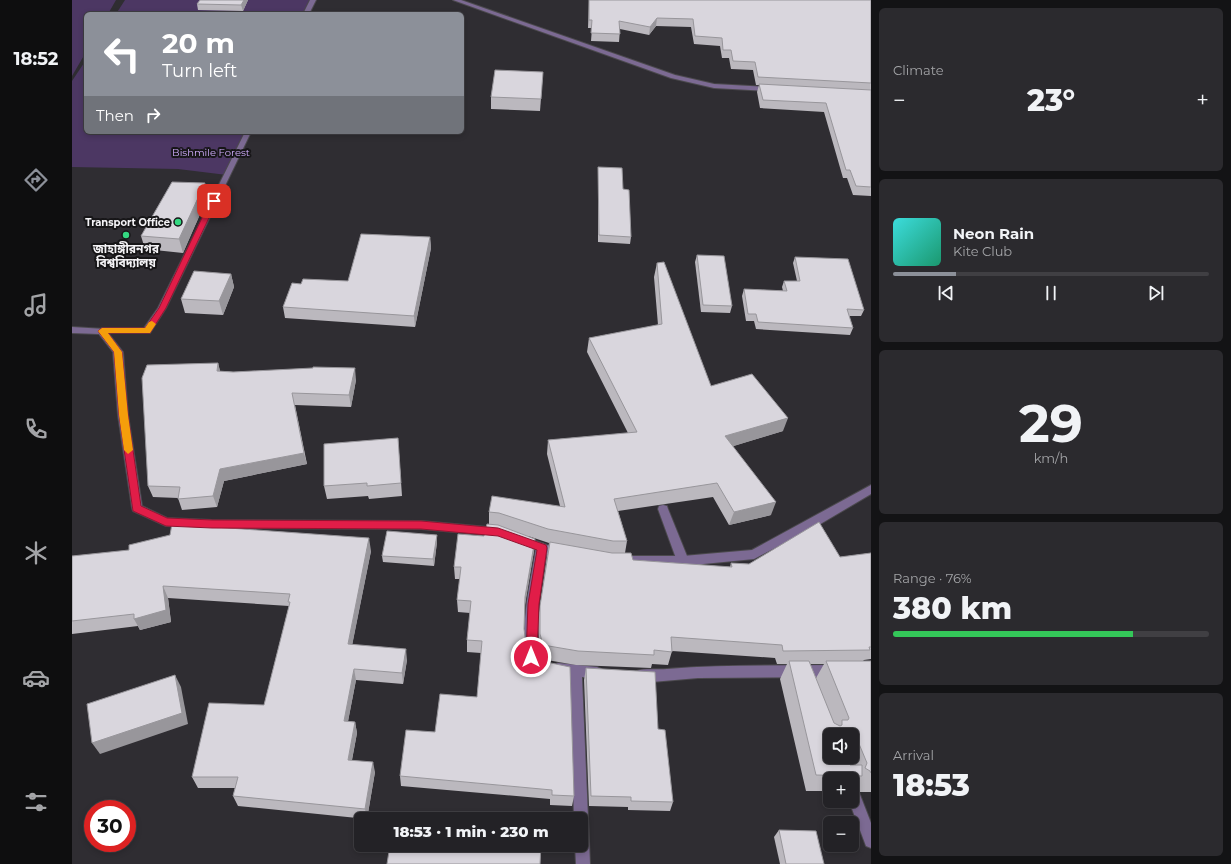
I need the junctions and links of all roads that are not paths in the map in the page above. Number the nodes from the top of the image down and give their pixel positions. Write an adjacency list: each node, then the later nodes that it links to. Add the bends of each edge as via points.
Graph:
1 (313, 0): 3 (street)
2 (456, 0): 4 (street, via 673,77 714,86)
3 (307, 12)
4 (777, 90)
5 (247, 134): 7 (street, via 162,308 147,331)
6 (72, 330): 7 (street)
7 (102, 331): 10 (street, via 118,352 123,415 137,508 166,522 421,525 498,532)
8 (871, 489): 13 (street, via 754,554)
9 (663, 510): 13 (street)
10 (542, 548): 11 (street); 16 (street, via 534,604 531,657 535,665)
11 (574, 554)
12 (618, 561): 13 (street)
13 (683, 561)
14 (805, 671): 15 (street); 18 (street, via 698,672 652,676); 19 (street)
15 (842, 671)
16 (576, 672): 17 (street); 22 (street)
17 (611, 673)
18 (632, 674)
19 (811, 685)
20 (858, 808): 21 (street)
21 (871, 841)
22 (583, 864)

